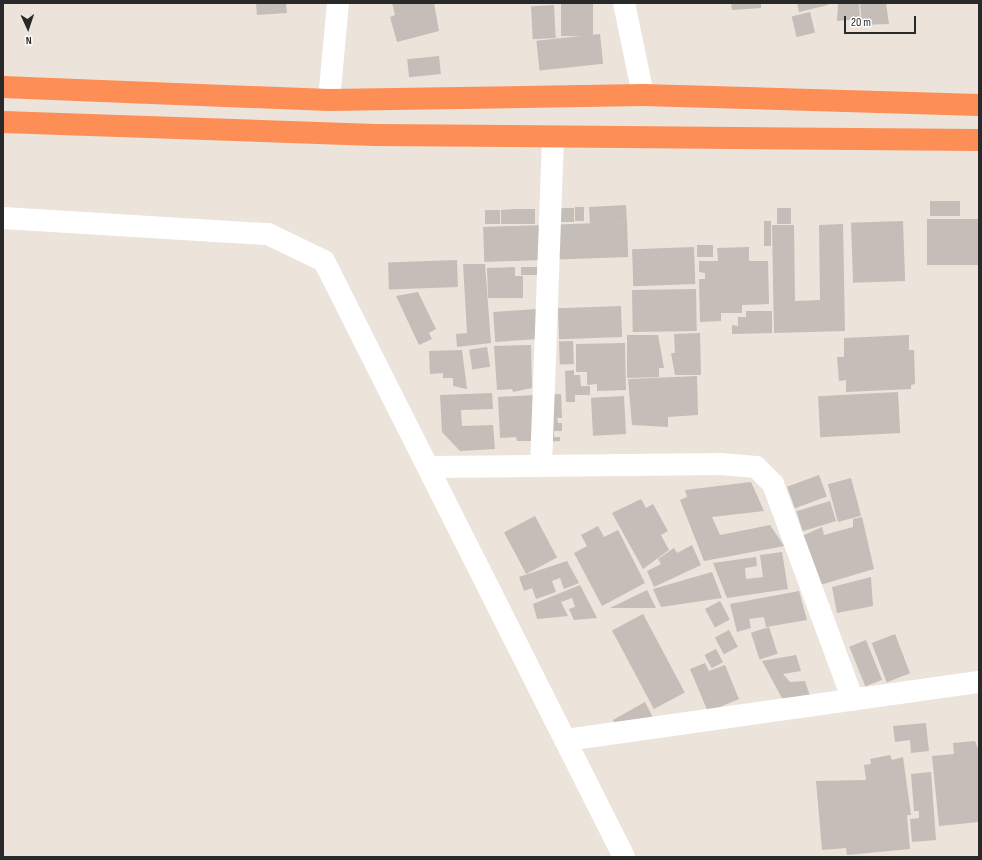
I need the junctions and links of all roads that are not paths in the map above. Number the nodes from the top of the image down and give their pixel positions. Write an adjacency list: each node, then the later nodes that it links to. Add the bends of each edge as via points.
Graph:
1 (338, 3): 5 (street)
2 (624, 3): 4 (street)
3 (3, 87): 5 (highway)
4 (643, 95): 5 (highway); 6 (highway)
5 (329, 100)
6 (979, 105)
7 (3, 122): 8 (highway, via 308,133)
8 (553, 137): 9 (highway); 11 (street)
9 (979, 140)
10 (3, 218): 12 (street, via 268,234 324,261)
11 (541, 466): 12 (street); 14 (street, via 721,464 756,468 773,484)
12 (429, 467): 15 (street)
13 (979, 682): 14 (street)
14 (853, 700): 15 (street)
15 (566, 740): 16 (street)
16 (624, 857)

